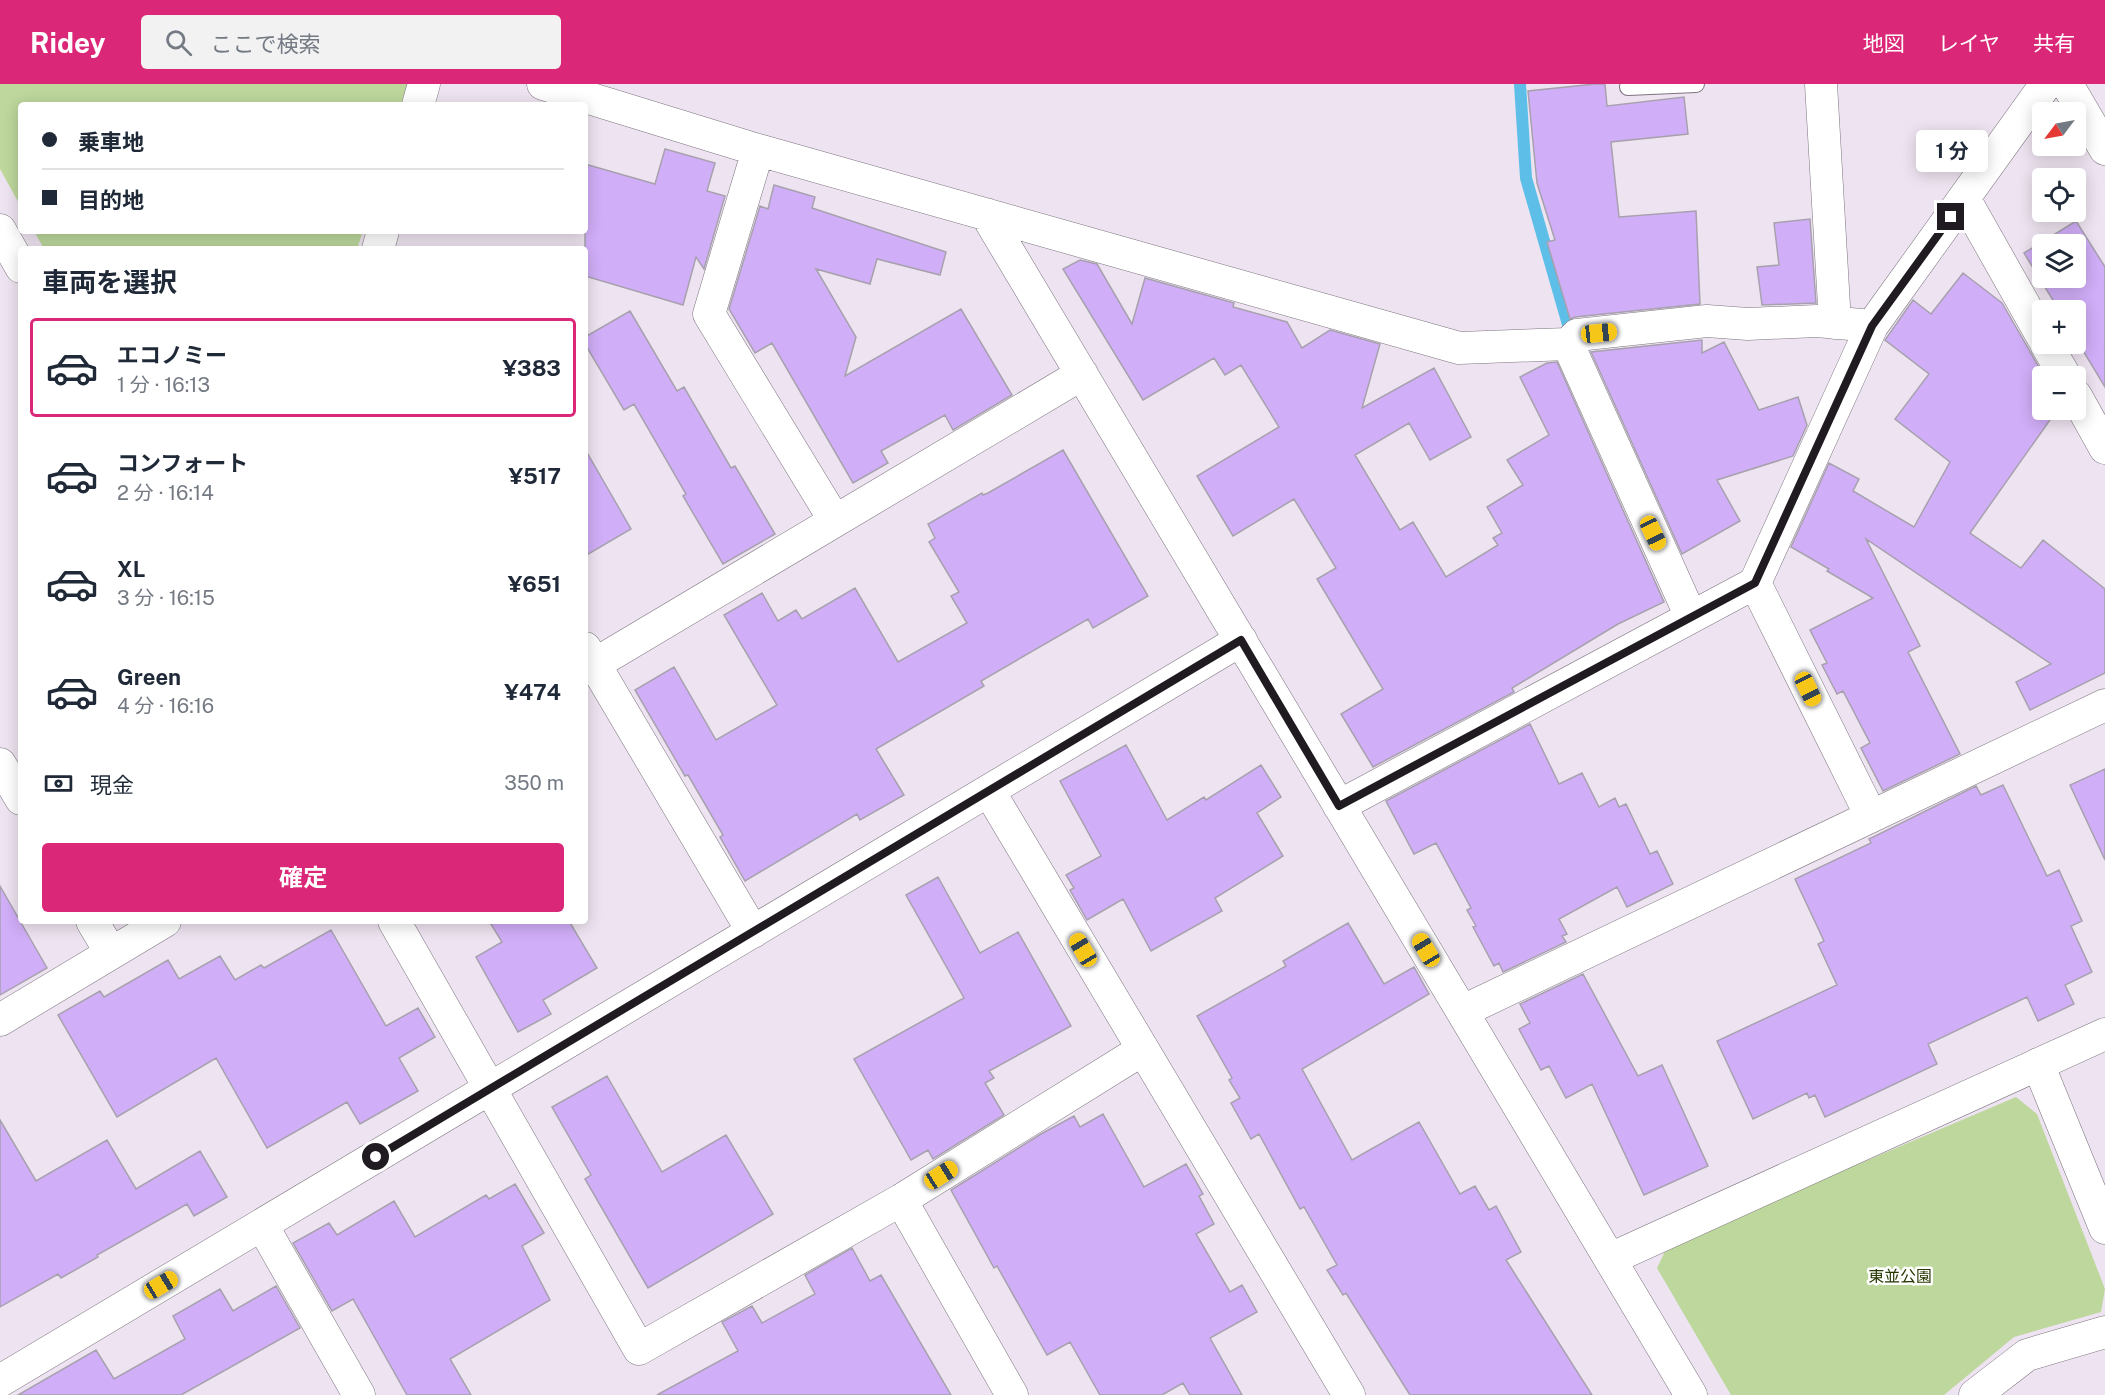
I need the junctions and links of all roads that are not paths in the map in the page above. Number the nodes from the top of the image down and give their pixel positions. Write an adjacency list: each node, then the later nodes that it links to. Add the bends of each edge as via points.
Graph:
1 (424, 84): 8 (street)
2 (543, 84): 10 (street)
3 (1696, 84): 7 (lane)
4 (1821, 84): 16 (street)
5 (2046, 84): 11 (street)
6 (2067, 84): 9 (street)
7 (1628, 87)
8 (419, 102)
9 (2105, 149)
10 (758, 150): 12 (street); 22 (street, via 709,314)
11 (1964, 198): 15 (street); 17 (street)
12 (986, 214): 18 (street, via 1459,348); 19 (street)
13 (0, 230): 14 (street)
14 (18, 262)
15 (2032, 319)
16 (1835, 323): 17 (street); 18 (street, via 1707,321 1577,335)
17 (1872, 326): 23 (street)
18 (1568, 344): 24 (street)
19 (1082, 374): 22 (street); 25 (street)
20 (2086, 414): 21 (street)
21 (2105, 448)
22 (835, 521): 26 (street)
23 (1755, 583): 24 (street); 32 (street)
24 (1691, 617): 31 (street)
25 (1241, 640): 29 (street); 31 (street)
26 (590, 656): 36 (street)
27 (2105, 705): 32 (street)
28 (0, 764): 30 (street)
29 (989, 790): 36 (street); 41 (street)
30 (18, 795)
31 (1339, 806): 38 (street)
32 (1871, 816): 38 (street)
33 (94, 924): 37 (street)
34 (160, 924): 37 (street)
35 (396, 924): 43 (street)
36 (753, 932): 43 (street)
37 (111, 953): 39 (street)
38 (1463, 1011): 47 (street)
39 (0, 1020)
40 (2105, 1034): 42 (street)
41 (1142, 1050): 44 (street); 52 (street)
42 (2038, 1064): 46 (street); 47 (street)
43 (490, 1089): 44 (street, via 639,1349); 45 (street)
44 (901, 1200): 51 (street)
45 (262, 1225): 49 (street); 50 (street)
46 (2105, 1228)
47 (1610, 1259): 53 (street)
48 (2105, 1332): 54 (street, via 2027,1355)
49 (0, 1381)
50 (359, 1395)
51 (1012, 1395)
52 (1349, 1395)
53 (1691, 1395)
54 (1975, 1395)

